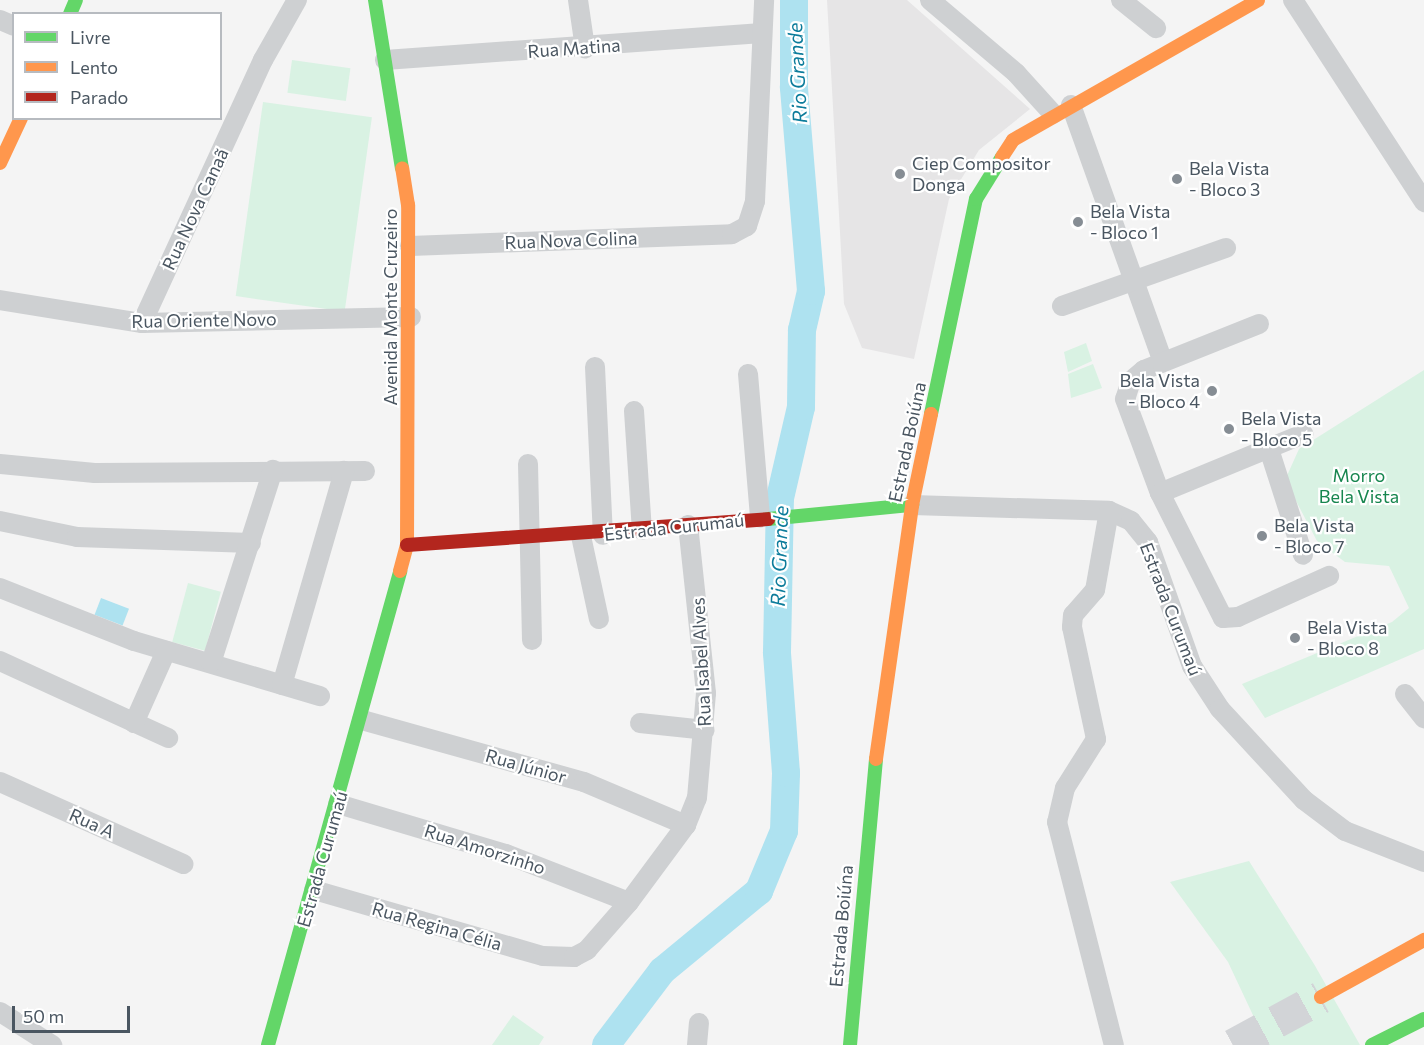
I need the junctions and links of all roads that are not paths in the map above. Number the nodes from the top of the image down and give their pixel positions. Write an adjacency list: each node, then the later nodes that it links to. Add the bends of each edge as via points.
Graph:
1 (297, 0): 24 (street, Rua Nova Canaã, via 263,60)
2 (375, 0): 12 (main road, Avenida Monte Cruzeiro)
3 (578, 0): 11 (street)
4 (764, 0): 10 (street)
5 (930, 0): 14 (street, via 1016,73)
6 (1121, 0): 9 (street)
7 (1257, 0): 13 (main road, Estrada Boiúna)
8 (1293, 0): 17 (street)
9 (1156, 28)
10 (762, 33): 11 (street, Rua Matina); 18 (street, Rua Nova Colina, via 755,201 747,226 732,234)
11 (585, 48): 12 (street, Rua Matina)
12 (385, 60): 18 (main road, Avenida Monte Cruzeiro)
13 (1071, 105): 14 (main road, Estrada Boiúna); 20 (street)
14 (1053, 114): 38 (main road, Estrada Boiúna, via 1013,141 975,199)
15 (20, 120): 16 (main road)
16 (0, 163)
17 (1424, 202)
18 (410, 246): 23 (main road, Avenida Monte Cruzeiro)
19 (1226, 248): 20 (street)
20 (1133, 281): 22 (street); 26 (street)
21 (0, 300): 24 (street, Rua Oriente Novo)
22 (1062, 306)
23 (411, 317): 24 (street, Rua Oriente Novo); 48 (main road, Avenida Monte Cruzeiro)
24 (142, 322)
25 (1259, 324): 26 (street)
26 (1163, 362): 37 (street, via 1131,381 1125,399)
27 (595, 367): 44 (street)
28 (748, 374): 40 (street)
29 (634, 411): 43 (street)
30 (1302, 434): 31 (street)
31 (1269, 449): 37 (street); 49 (street)
32 (0, 464): 34 (street, via 95,473)
33 (528, 464): 46 (street)
34 (273, 470): 35 (street); 47 (street)
35 (344, 471): 36 (street); 57 (street)
36 (365, 471)
37 (1160, 493): 50 (street, via 1223,618 1238,617)
38 (912, 506): 39 (street, Estrada Curumaú); 40 (main road, Estrada Curumaú); 82 (main road, Estrada Boiúna, via 880,714)
39 (1109, 511): 69 (street, Estrada Curumaú, via 1131,521 1148,542 1191,666 1220,709 1304,800 1345,831); 83 (street, via 1095,590 1073,615 1072,627 1095,739 1093,750 1065,788 1057,822)
40 (765, 517): 42 (main road, Estrada Curumaú)
41 (0, 521): 47 (street, via 77,537)
42 (688, 525): 43 (main road, Estrada Curumaú); 64 (street, Rua Isabel Alves, via 706,693)
43 (642, 530): 44 (main road, Estrada Curumaú)
44 (603, 535): 45 (main road, Estrada Curumaú)
45 (581, 536): 46 (main road, Estrada Curumaú); 52 (street)
46 (527, 539): 48 (main road, Estrada Curumaú); 53 (street)
47 (251, 543): 56 (street)
48 (406, 545): 61 (main road, Estrada Curumaú)
49 (1303, 555)
50 (1329, 576)
51 (0, 588): 54 (street)
52 (599, 620)
53 (532, 640)
54 (166, 651): 56 (street); 62 (street)
55 (0, 661): 62 (street)
56 (211, 663): 57 (street)
57 (282, 685): 59 (street)
58 (1405, 694): 60 (street)
59 (320, 696)
60 (1424, 718)
61 (362, 720): 67 (main road, Estrada Curumaú); 68 (street, Rua Júnior, via 584,782)
62 (134, 723): 65 (street)
63 (640, 723): 64 (street)
64 (705, 730): 68 (street, Rua Isabel Alves, via 703,773)
65 (168, 738)
66 (0, 782): 70 (street, Rua A)
67 (338, 804): 71 (main road, Estrada Curumaú); 72 (street, Rua Amorzinho, via 506,854)
68 (686, 825): 72 (street, Rua Isabel Alves)
69 (1424, 862)
70 (183, 864)
71 (314, 890): 74 (street, Rua Regina Célia); 80 (main road, Estrada Curumaú)
72 (629, 902): 74 (street, Rua Isabel Alves, via 587,950)
73 (1424, 940): 75 (main road)
74 (561, 958)
75 (1321, 997)
76 (0, 1012): 79 (street)
77 (1424, 1019): 84 (main road)
78 (699, 1023): 81 (street)
79 (52, 1045)
80 (268, 1045)
81 (697, 1045)
82 (850, 1045)
83 (1114, 1045)
84 (1372, 1045)

